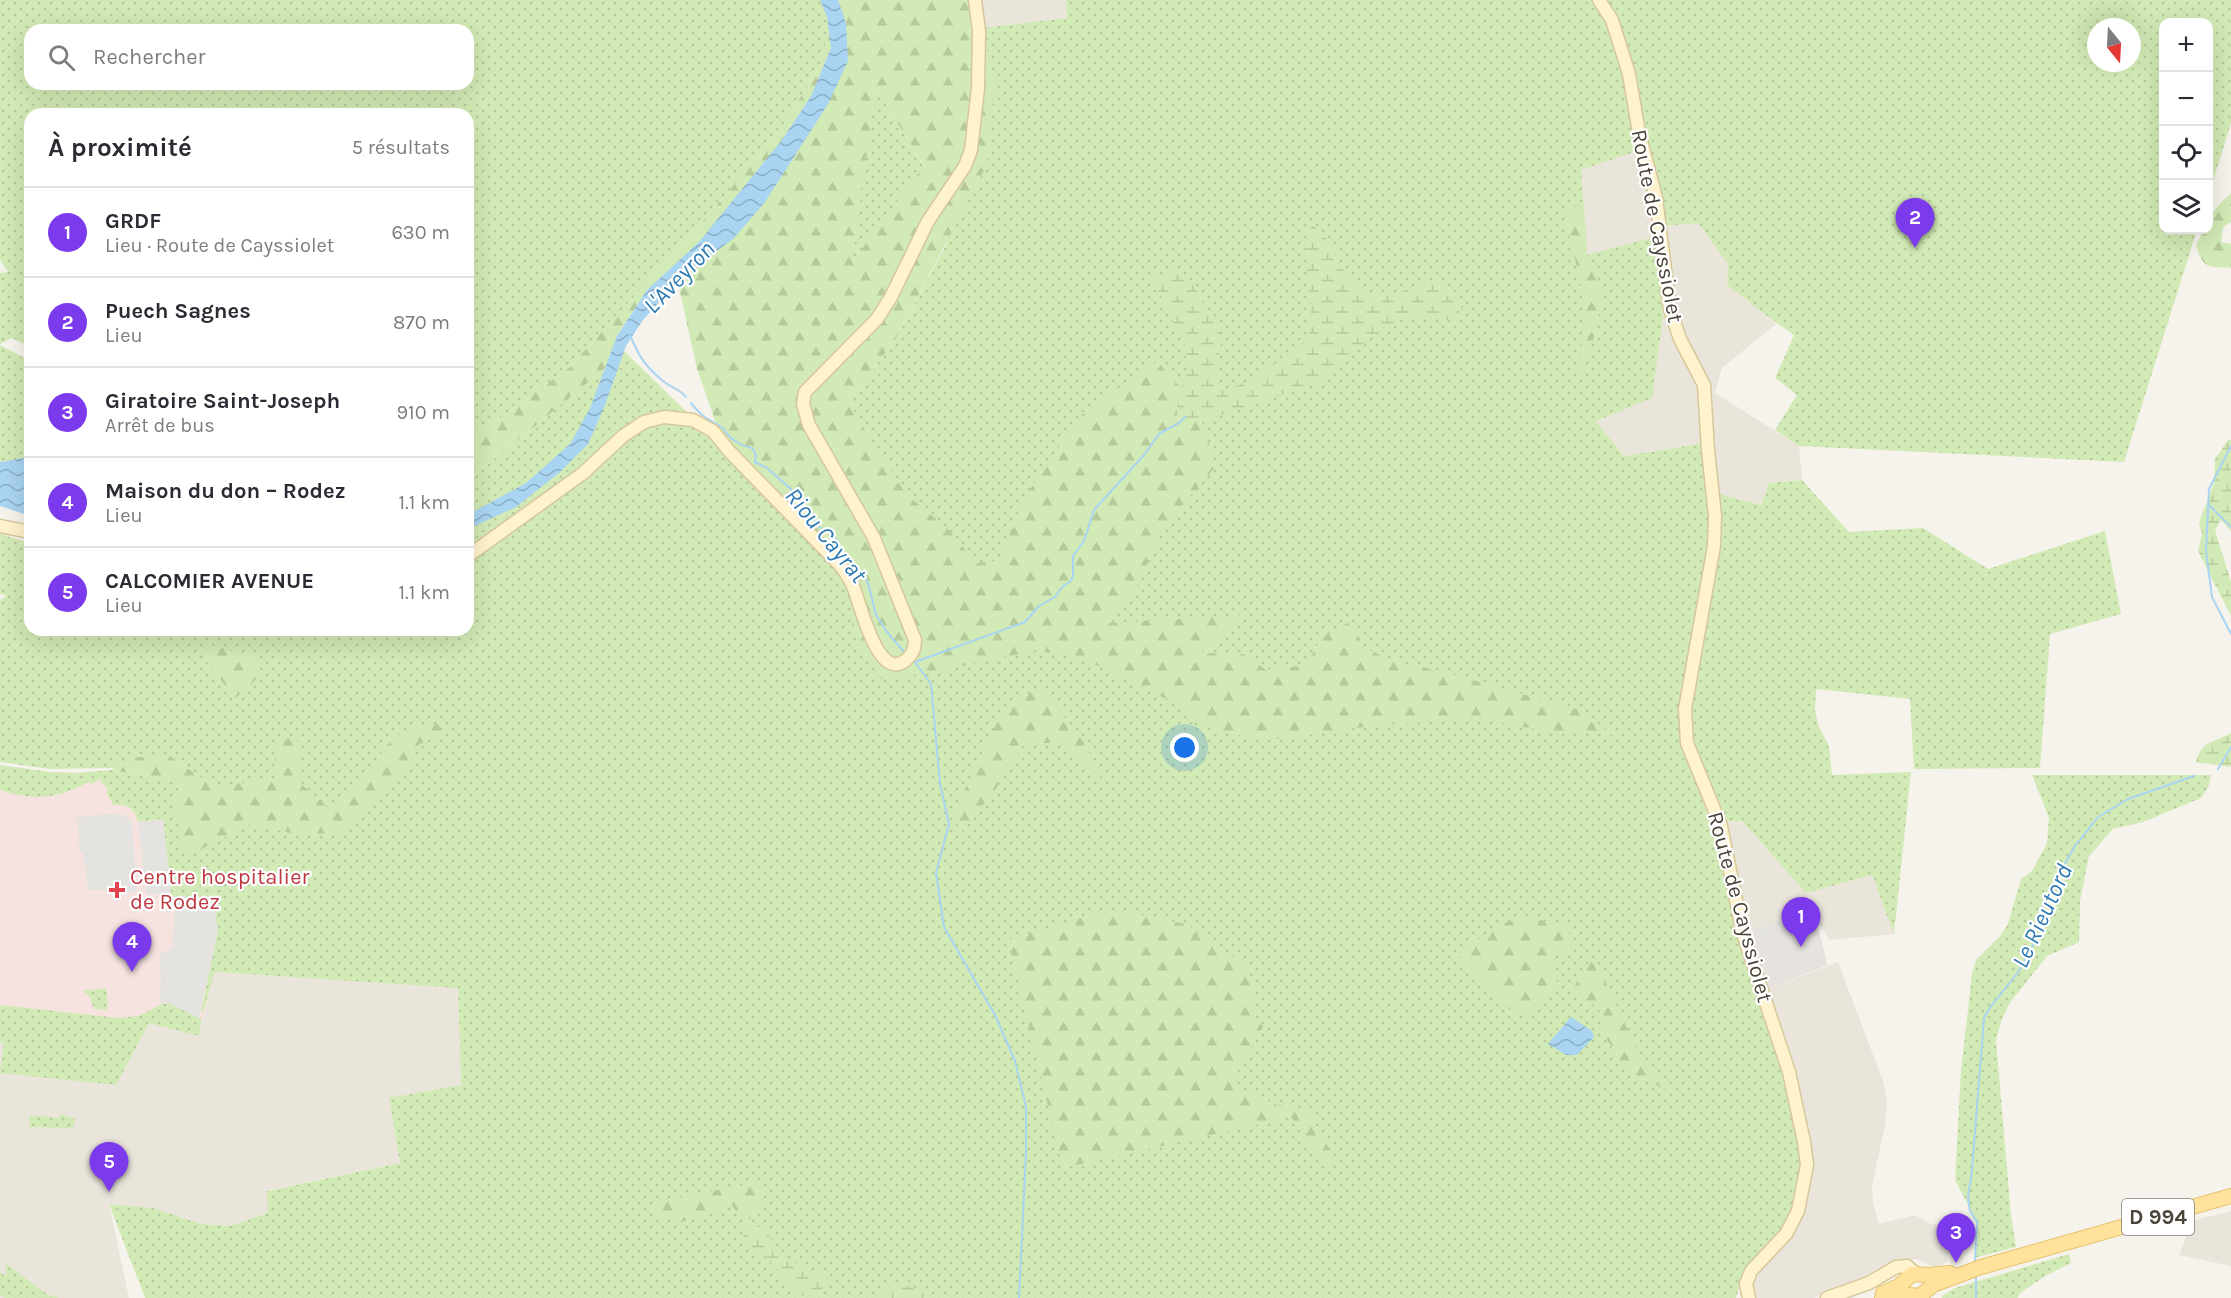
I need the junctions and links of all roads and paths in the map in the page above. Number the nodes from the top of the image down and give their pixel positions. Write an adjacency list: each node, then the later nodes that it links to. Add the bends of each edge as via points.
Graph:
1 (975, 0): 5 (street, via 978,88 971,150 965,166 928,221 877,319 803,397 809,425 874,537 915,640 913,652 904,662 893,665 880,655 853,584 841,566 729,451 676,419 648,428)
2 (1599, 0): 8 (street, Route de Cayssiolet, via 1612,20 1624,58 1656,198 1670,309 1680,339 1704,385 1714,546 1685,709 1687,743 1721,826 1743,934 1789,1072 1807,1164 1798,1211 1786,1234 1751,1271 1746,1284)
3 (0, 526): 4 (street)
4 (24, 531)
5 (474, 552)
6 (2231, 1196): 7 (main road, D 994, via 1981,1267)
7 (1915, 1279): 9 (street, via 1907,1266 1896,1267 1869,1283); 10 (main road, D 994); 11 (main road, via 1904,1287 1910,1295)
8 (1749, 1298)
9 (1827, 1298)
10 (1874, 1298)
11 (1881, 1298)

